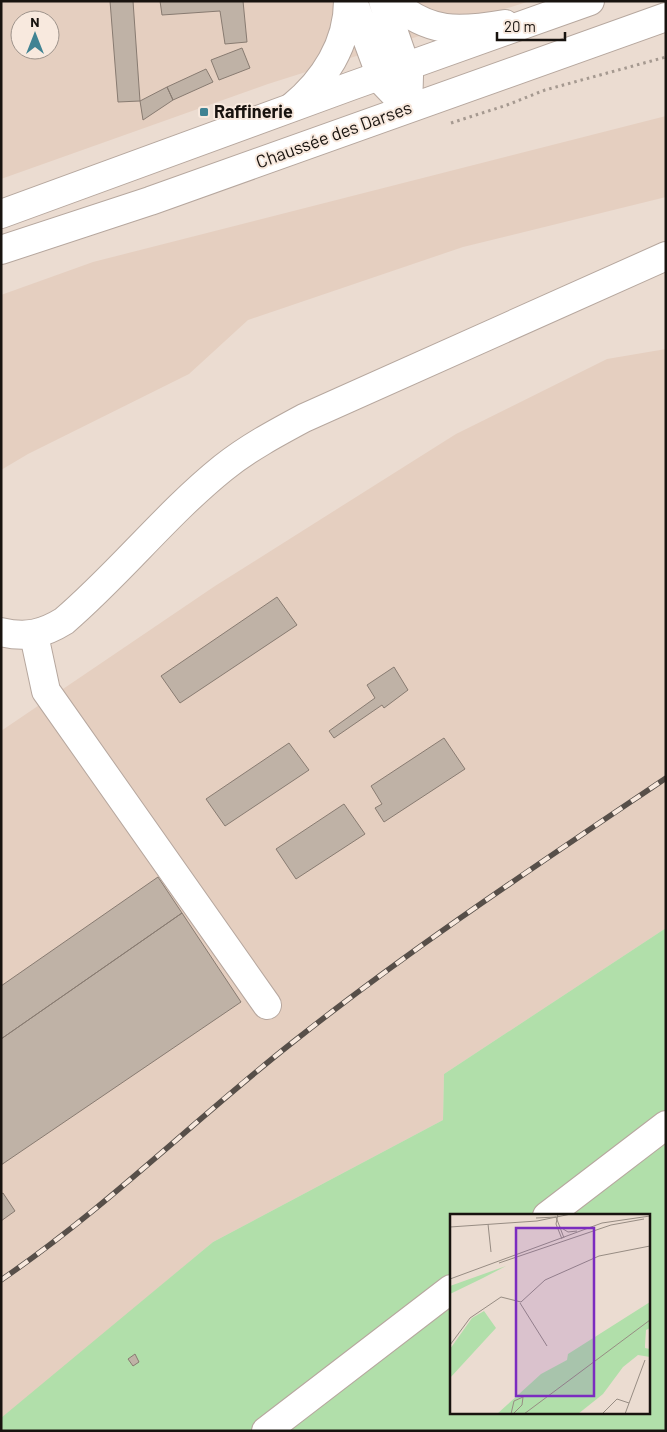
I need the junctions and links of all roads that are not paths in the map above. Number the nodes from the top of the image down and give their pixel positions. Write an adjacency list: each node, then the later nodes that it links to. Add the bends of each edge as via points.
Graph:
1 (348, 1): 10 (main road, via 343,37 332,61 307,94)
2 (353, 1): 9 (main road)
3 (383, 1): 8 (main road)
4 (392, 1): 7 (main road, via 424,23 447,30 476,29)
5 (590, 1): 7 (main road)
6 (666, 17): 11 (main road, Chaussée des Darses)
7 (541, 18): 8 (main road)
8 (407, 66): 9 (main road); 11 (main road, via 410,85)
9 (380, 76): 10 (main road); 11 (main road)
10 (292, 107): 12 (main road)
11 (408, 108): 13 (main road, Chaussée des Darses, via 150,201)
12 (1, 214)
13 (1, 250)
14 (666, 256): 16 (main road, via 304,418 254,446 209,480 64,621)
15 (1, 632): 16 (main road)
16 (34, 635): 17 (main road, via 46,691)
17 (267, 1005)
18 (666, 1125): 19 (main road)
19 (550, 1214)
20 (450, 1290): 21 (main road)
21 (266, 1431)

